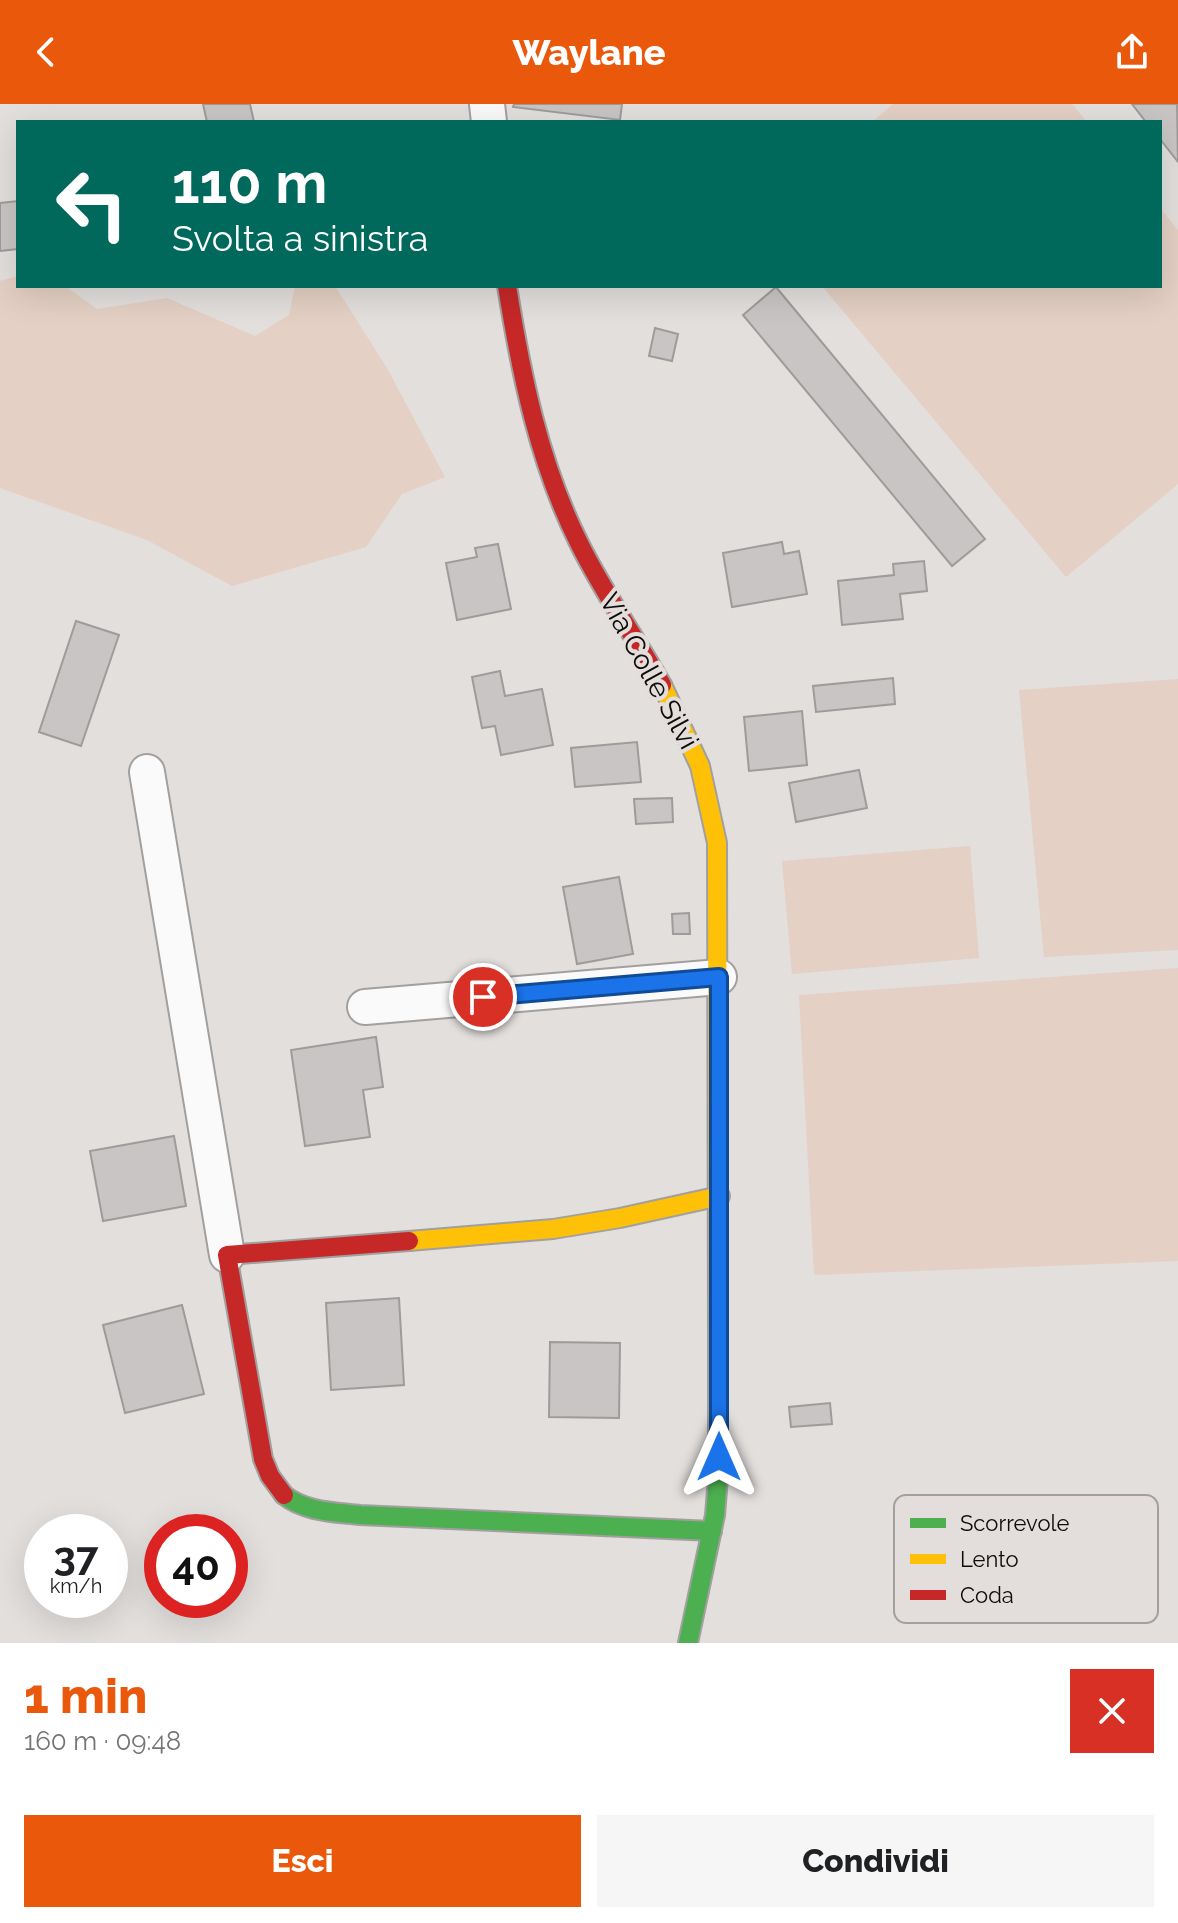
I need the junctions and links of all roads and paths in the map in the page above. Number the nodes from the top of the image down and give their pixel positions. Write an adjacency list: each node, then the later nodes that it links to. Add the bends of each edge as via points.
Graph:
1 (507, 288): 3 (street, Via Colle Silvi, via 530,402 559,498 605,592 682,724 704,777 717,843)
2 (147, 772): 6 (street)
3 (719, 977): 4 (street); 5 (street, Via Colle Silvi)
4 (365, 1007)
5 (720, 1196): 6 (street, via 553,1229); 7 (street, Via Colle Silvi, via 718,1478)
6 (227, 1255): 7 (street, via 263,1459 271,1482 286,1499 360,1515)
7 (712, 1531): 8 (street, Via Colle Silvi)
8 (688, 1643)

